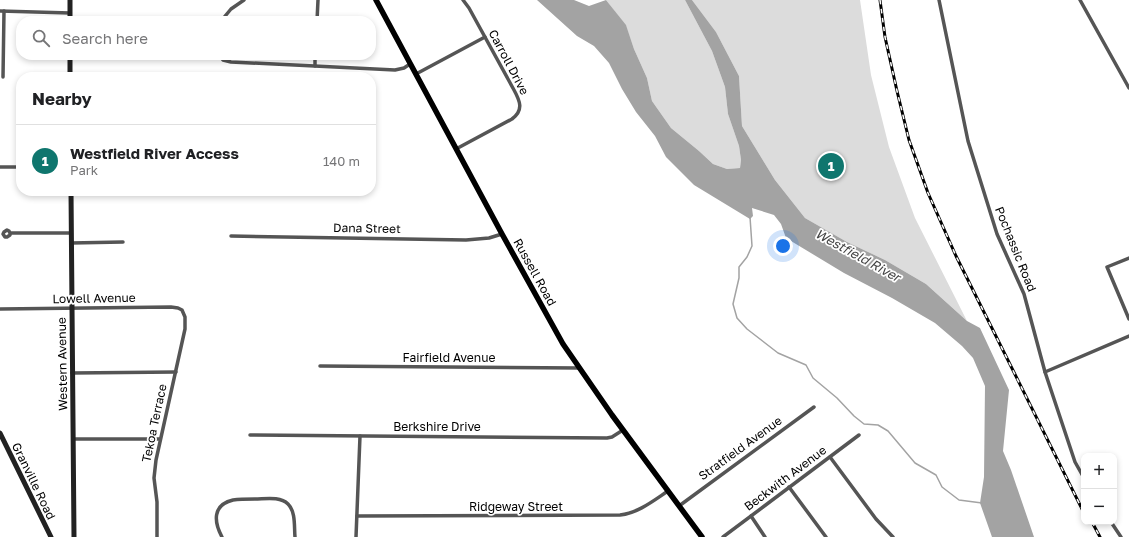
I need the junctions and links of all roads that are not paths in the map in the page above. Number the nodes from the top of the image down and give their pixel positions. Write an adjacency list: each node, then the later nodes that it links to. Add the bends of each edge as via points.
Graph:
1 (70, 0): 9 (main road)
2 (244, 0): 10 (street)
3 (318, 0): 11 (street)
4 (376, 0): 16 (main road, Russell Road)
5 (463, 0): 12 (street, Carroll Drive)
6 (940, 0): 41 (street, Pochassic Road, via 968,141 997,234 1024,294)
7 (1080, 0): 21 (street)
8 (2, 11): 9 (street); 20 (street)
9 (70, 13)
10 (226, 16)
11 (317, 16)
12 (485, 37): 19 (street); 22 (street, Carroll Drive, via 517,96 520,109 517,115)
13 (70, 60): 18 (main road)
14 (223, 60): 17 (street)
15 (316, 60): 17 (street)
16 (410, 64): 17 (street, via 395,70); 19 (main road, Russell Road)
17 (315, 66)
18 (70, 72)
19 (416, 74): 22 (main road, Russell Road)
20 (3, 77)
21 (1129, 88)
22 (456, 149): 28 (main road, Russell Road)
23 (0, 167): 24 (street)
24 (16, 167)
25 (71, 196): 27 (main road, Western Avenue)
26 (10, 233): 27 (street)
27 (71, 233): 31 (main road, Western Avenue)
28 (502, 234): 29 (street, Dana Street, via 466,240); 39 (main road, Russell Road)
29 (231, 236)
30 (123, 242): 31 (street)
31 (72, 243): 34 (main road, Western Avenue)
32 (1129, 258): 36 (street, via 1107,267)
33 (0, 309): 34 (street, Lowell Avenue)
34 (72, 309): 35 (street, Lowell Avenue, via 175,307 181,309); 42 (main road, Western Avenue)
35 (184, 315): 40 (street, Tekoa Terrace, via 185,329)
36 (1129, 320)
37 (1129, 336): 41 (street)
38 (320, 366): 39 (street, Fairfield Avenue)
39 (579, 368): 44 (main road, Russell Road)
40 (176, 372): 42 (street); 50 (street, Tekoa Terrace)
41 (1045, 372): 52 (street, Pochassic Road, via 1075,462)
42 (72, 373): 49 (main road, Western Avenue)
43 (814, 407): 55 (street, Stratfield Avenue)
44 (622, 430): 48 (street, Berkshire Drive, via 607,438); 54 (main road, Russell Road)
45 (0, 433): 59 (main road, Granville Road)
46 (250, 435): 48 (street, Berkshire Drive)
47 (859, 435): 51 (street, Beckwith Avenue)
48 (360, 436): 56 (street)
49 (73, 439): 50 (street); 60 (main road, Western Avenue)
50 (160, 439): 61 (street, Tekoa Terrace, via 154,478 158,505)
51 (830, 457): 53 (street, Beckwith Avenue); 69 (street, via 876,519)
52 (1081, 473)
53 (789, 487): 57 (street, Beckwith Avenue); 68 (street)
54 (668, 491): 55 (main road, Russell Road); 56 (street, Ridgeway Street, via 633,513 620,515)
55 (679, 506): 65 (main road, Russell Road)
56 (357, 516): 64 (street)
57 (750, 516): 66 (street, Beckwith Avenue); 67 (street)
58 (1113, 525): 70 (street)
59 (51, 537)
60 (74, 537)
61 (157, 537)
62 (222, 537): 63 (street, via 216,518 224,505 235,500 279,499 288,504 293,513)
63 (294, 537)
64 (356, 537)
65 (702, 537)
66 (723, 537)
67 (765, 537)
68 (826, 537)
69 (893, 537)
70 (1121, 537)

